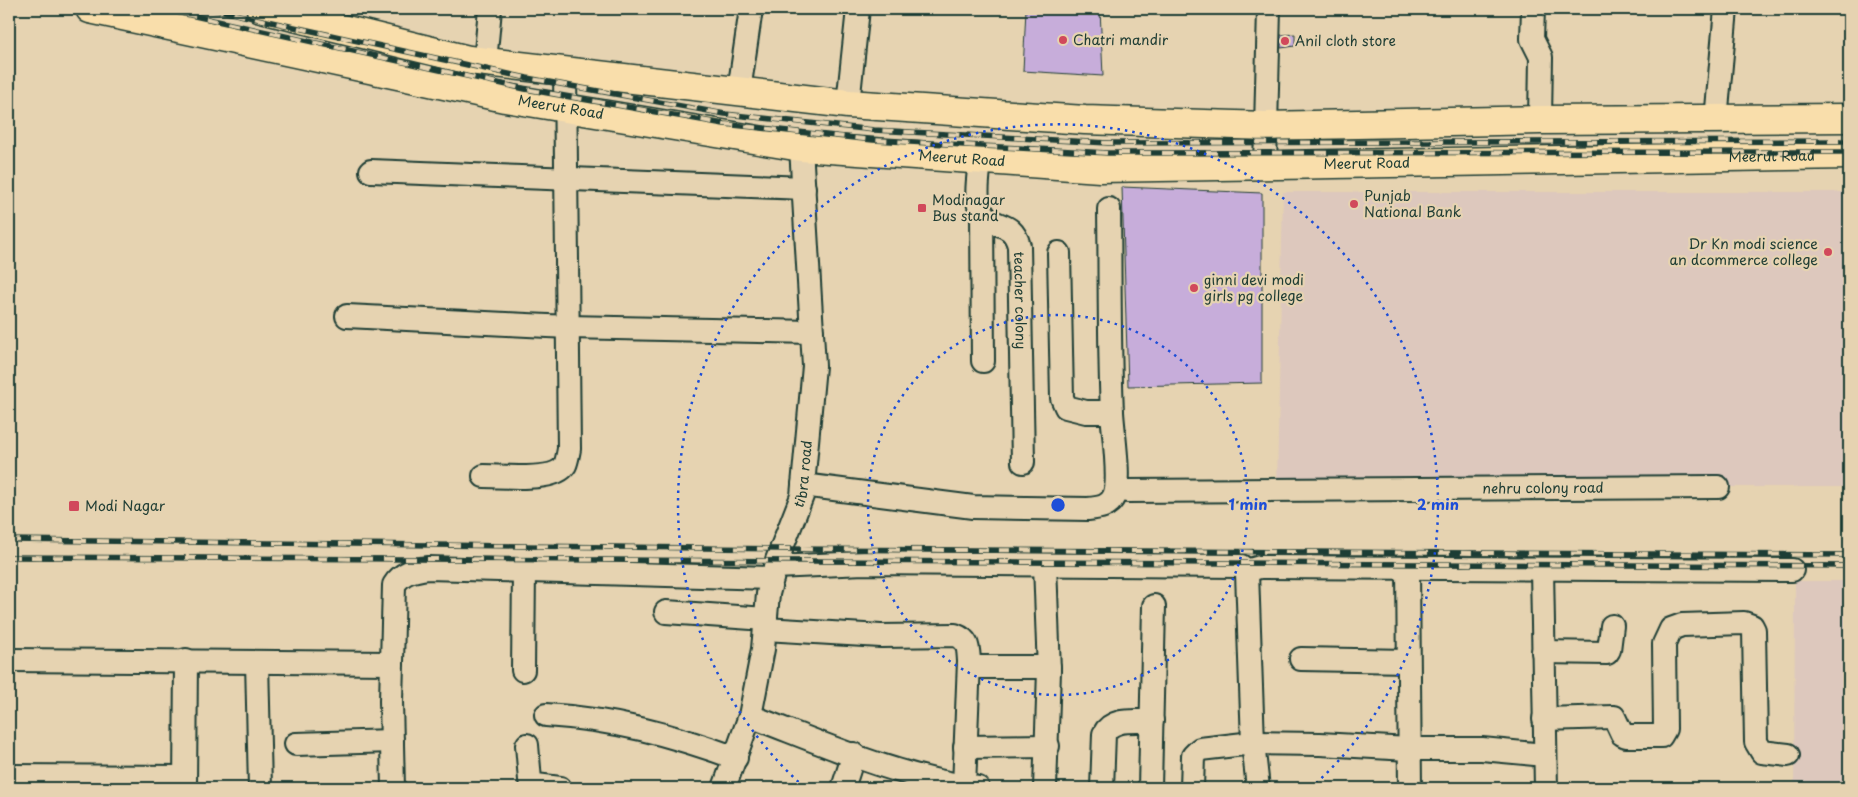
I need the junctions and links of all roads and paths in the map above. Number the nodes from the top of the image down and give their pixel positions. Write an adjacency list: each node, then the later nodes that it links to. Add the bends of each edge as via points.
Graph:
1 (90, 9): 13 (highway, Meerut Road, via 505,98)
2 (261, 9): 9 (highway)
3 (490, 9): 9 (street)
4 (751, 9): 11 (street)
5 (858, 9): 12 (street)
6 (1269, 9): 17 (street)
7 (1533, 9): 15 (street, via 1532,39 1540,57)
8 (1726, 9): 16 (street)
9 (485, 62): 10 (highway)
10 (565, 71): 11 (highway); 13 (street)
11 (739, 92): 12 (highway)
12 (848, 104): 17 (highway, via 1085,120)
13 (566, 108): 18 (highway, Meerut Road); 23 (street)
14 (1849, 118): 16 (highway)
15 (1540, 120): 16 (highway); 17 (highway)
16 (1716, 120)
17 (1265, 126): 21 (street)
18 (801, 147): 20 (highway, Meerut Road); 24 (street, tibra road)
19 (1849, 155): 21 (highway, Meerut Road)
20 (980, 160): 21 (highway, Meerut Road, via 1100,168); 26 (street, via 978,196)
21 (1265, 166)
22 (371, 171): 23 (street)
23 (567, 180): 24 (street); 29 (street)
24 (804, 188): 30 (street, tibra road)
25 (1110, 209): 32 (street)
26 (982, 212): 31 (street); 33 (street, teacher colony, via 986,218 1010,229 1019,246)
27 (1059, 252): 32 (street, via 1062,398 1066,407 1073,410)
28 (347, 316): 29 (street)
29 (568, 327): 30 (street); 34 (street, via 569,449 565,464 558,472 544,476)
30 (812, 332): 35 (street, tibra road, via 814,366)
31 (983, 361)
32 (1112, 412): 35 (street, via 1115,495 1102,508 973,507)
33 (1023, 462)
34 (484, 476)
35 (803, 485): 44 (street, tibra road, via 802,496)
36 (1718, 487): 37 (street, nehru colony road)
37 (1127, 491)
38 (1045, 565): 42 (street, via 1241,566); 44 (street, via 864,564); 57 (street)
39 (1408, 568): 40 (street); 42 (street, via 1260,567); 53 (street)
40 (1542, 569): 43 (street); 49 (street)
41 (524, 570): 44 (street); 55 (street, via 428,568 409,571 399,577 394,585); 58 (street)
42 (1246, 570): 64 (street)
43 (1792, 570)
44 (774, 572): 47 (street, tibra road)
45 (1154, 606): 62 (street)
46 (666, 612): 47 (street)
47 (765, 624): 56 (street, via 881,636 955,636 963,638 968,646); 60 (street, tibra road)
48 (1612, 626): 49 (street, via 1607,653)
49 (1543, 652): 61 (street)
50 (1301, 659): 53 (street)
51 (9, 660): 52 (street)
52 (186, 660): 54 (street); 76 (street)
53 (1408, 661): 69 (street)
54 (257, 662): 55 (street); 78 (street)
55 (392, 663): 63 (street)
56 (969, 667): 57 (street); 68 (street)
57 (1049, 667): 67 (street)
58 (523, 670)
59 (546, 715): 73 (street, via 586,717 635,726)
60 (750, 716): 70 (street); 73 (street, tibra road)
61 (1544, 719): 71 (street); 72 (street, via 1614,717 1626,736 1661,736 1665,729 1664,644 1671,630 1682,624 1744,622 1754,630 1756,742 1762,752)
62 (1152, 721): 84 (street, via 1116,722 1108,727 1104,734); 85 (street)
63 (392, 741): 65 (street); 79 (street)
64 (1253, 743): 69 (street); 86 (street, via 1200,749 1193,756); 87 (street)
65 (296, 744)
66 (527, 745): 80 (street, via 530,780 536,785)
67 (1048, 746): 68 (street); 83 (street)
68 (965, 747): 77 (street)
69 (1409, 749): 71 (street, via 1482,749); 88 (street)
70 (854, 754): 77 (street, via 911,775); 82 (street)
71 (1545, 755): 89 (street)
72 (1788, 755)
73 (736, 758): 81 (street, tibra road)
74 (9, 776): 75 (street)
75 (60, 782): 76 (street)
76 (185, 783)
77 (971, 787)
78 (260, 788)
79 (393, 788)
80 (560, 788)
81 (724, 788)
82 (842, 788)
83 (1046, 788)
84 (1102, 788)
85 (1150, 788)
86 (1192, 788)
87 (1258, 788)
88 (1410, 788)
89 (1546, 788)

